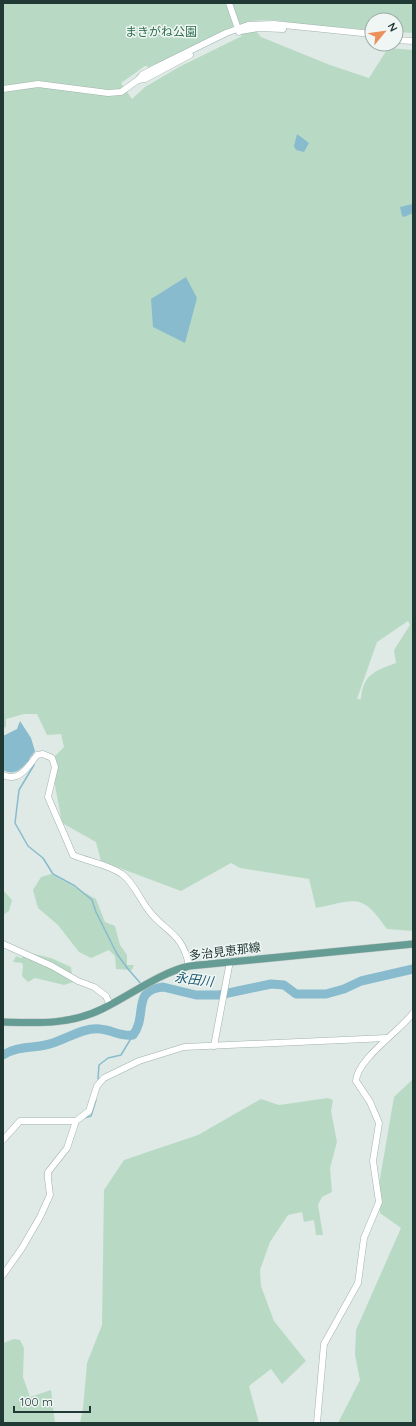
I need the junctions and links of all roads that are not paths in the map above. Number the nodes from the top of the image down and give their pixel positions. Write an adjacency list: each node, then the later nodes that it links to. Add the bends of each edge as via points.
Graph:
1 (229, 3): 2 (street)
2 (238, 30): 3 (street, via 256,24 274,24); 4 (street, via 268,28); 5 (street, via 171,59 142,75 125,90 115,93 38,84)
3 (364, 33)
4 (364, 37)
5 (3, 89)
6 (3, 774): 10 (street, via 11,776 22,773 37,755 52,758 55,768 48,797 73,854 108,867 127,878 148,909 178,939 185,949)
7 (3, 944): 11 (street, via 94,987 106,996)
8 (413, 944): 9 (main road, 多治見恵那線)
9 (230, 961): 10 (main road, 多治見恵那線); 15 (street)
10 (190, 966): 11 (main road, 多治見恵那線, via 167,973)
11 (110, 1005): 13 (main road, 多治見恵那線, via 84,1017 64,1021)
12 (413, 1012): 14 (street, via 400,1028)
13 (3, 1022)
14 (387, 1038): 15 (street); 19 (street, via 356,1077 378,1123 373,1161 378,1202 364,1238 358,1283 324,1344)
15 (214, 1046): 16 (street, via 184,1048 147,1058 114,1073 97,1086 89,1111)
16 (76, 1121): 17 (street, via 20,1121); 18 (street, via 67,1148 48,1172 50,1195 46,1204 22,1248)
17 (3, 1140)
18 (3, 1275)
19 (317, 1423)

